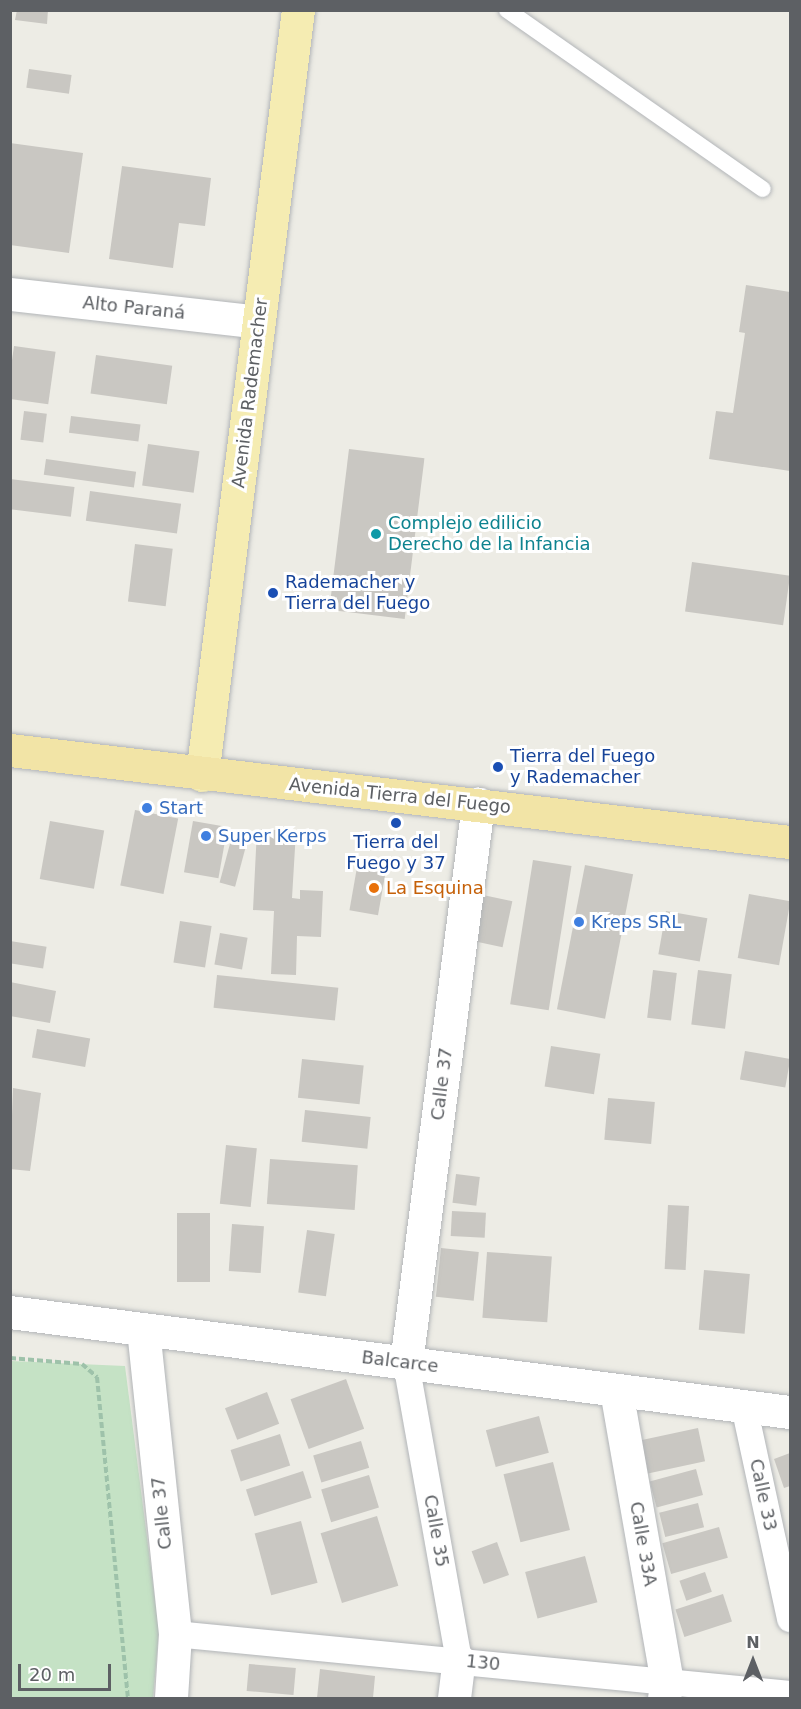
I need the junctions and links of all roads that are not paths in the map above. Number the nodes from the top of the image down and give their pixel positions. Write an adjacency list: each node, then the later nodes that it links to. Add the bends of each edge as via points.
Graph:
1 (298, 10): 5 (main road, Avenida Rademacher)
2 (507, 10): 3 (lane)
3 (762, 189)
4 (10, 294): 5 (street, Alto Paraná)
5 (258, 322): 7 (main road, Avenida Rademacher)
6 (10, 750): 7 (highway, Avenida Tierra del Fuego)
7 (202, 775): 8 (highway, Avenida Tierra del Fuego)
8 (478, 804): 9 (highway, Avenida Tierra del Fuego); 12 (street, Calle 37)
9 (790, 842)
10 (10, 1312): 11 (street, Balcarce)
11 (142, 1329): 12 (street, Balcarce); 17 (street, Calle 37)
12 (406, 1363): 13 (street, Balcarce); 18 (street, Calle 35)
13 (616, 1390): 14 (street, Balcarce); 19 (street, Calle 33A)
14 (744, 1406): 15 (street, Balcarce); 16 (street, Calle 33)
15 (790, 1412)
16 (790, 1619)
17 (175, 1634): 18 (street, 130); 21 (street, Calle 37)
18 (459, 1660): 19 (street, 130); 22 (street, Calle 35)
19 (665, 1690): 20 (street, 130)
20 (790, 1694)
21 (171, 1698)
22 (454, 1698)

